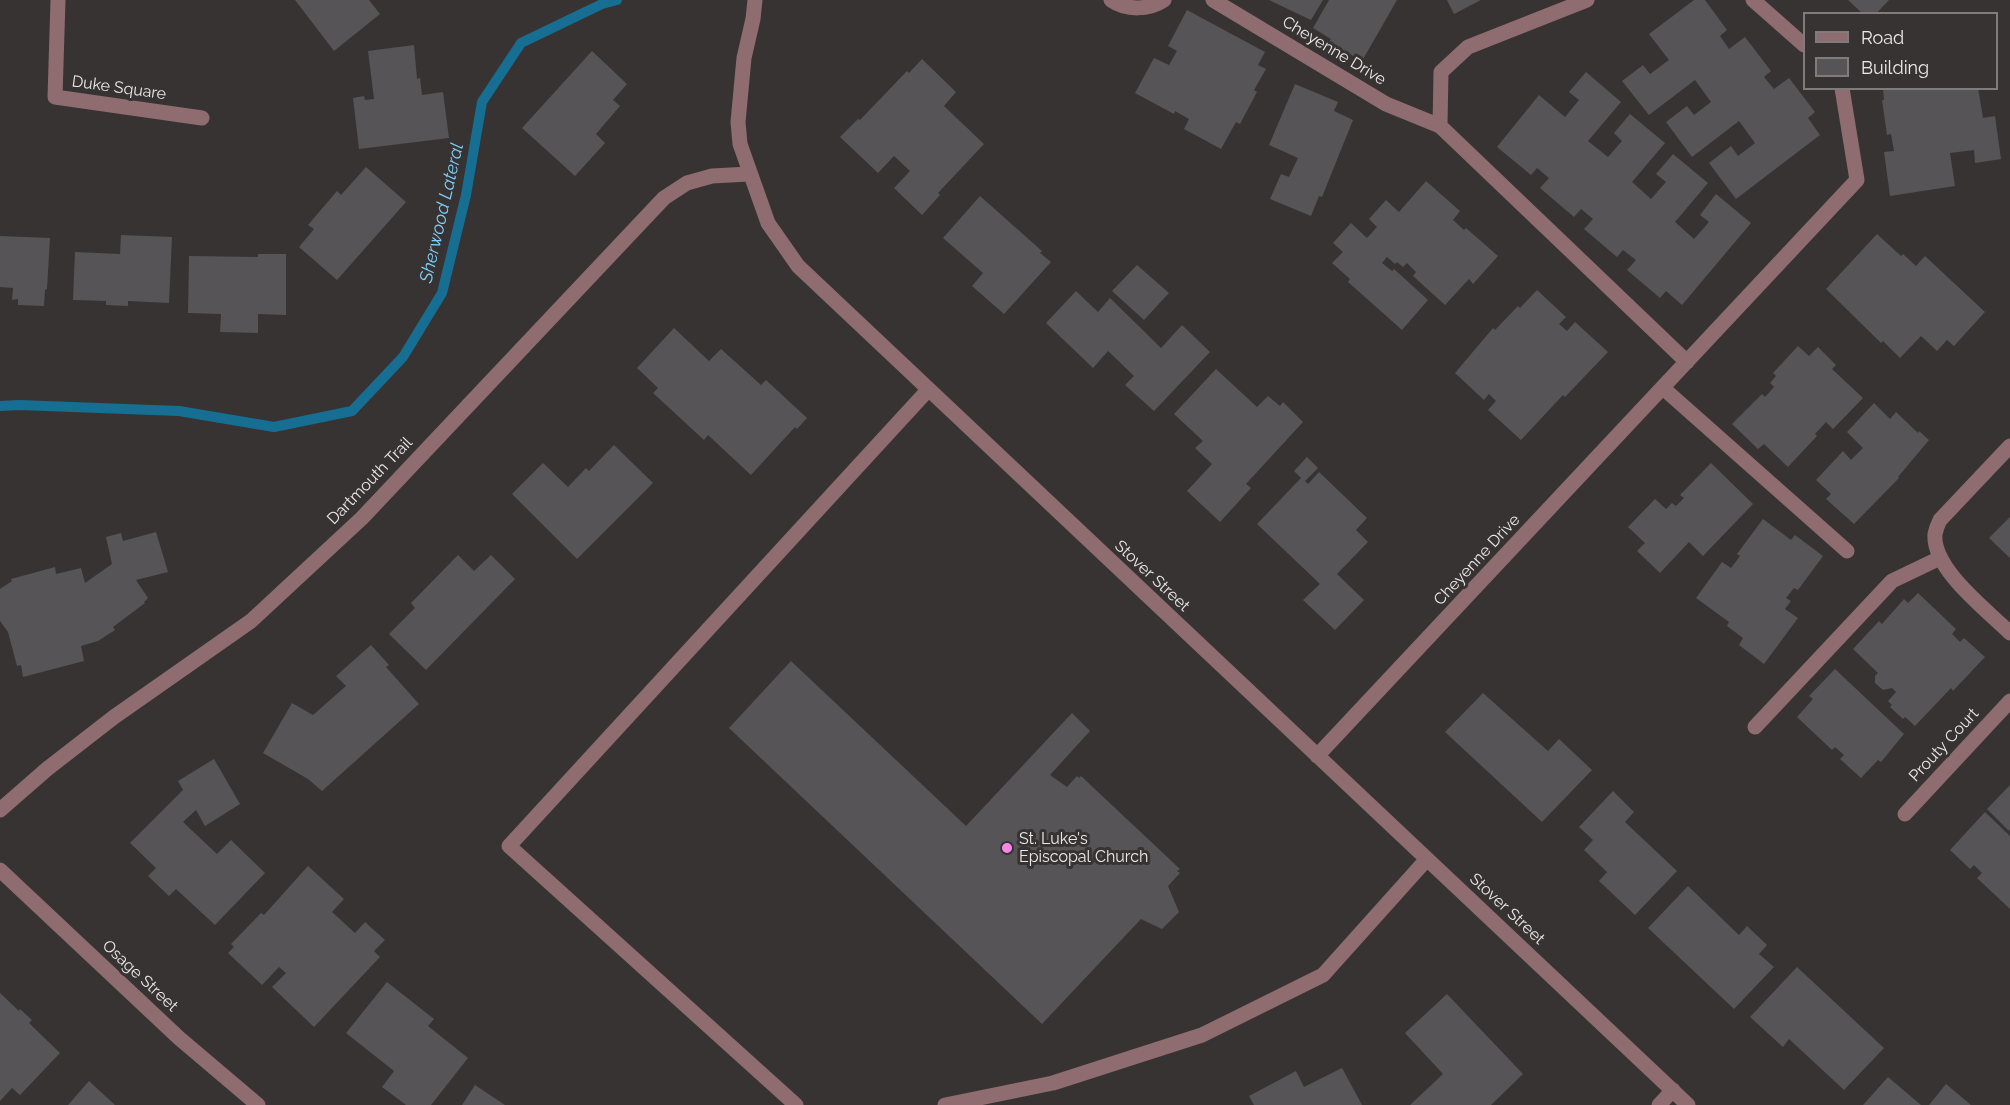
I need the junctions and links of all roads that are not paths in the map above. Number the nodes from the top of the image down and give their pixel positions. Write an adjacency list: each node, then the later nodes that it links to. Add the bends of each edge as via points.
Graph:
1 (58, 0): 10 (street, Duke Square, via 55,97)
2 (755, 0): 12 (street, Stover Street, via 738,122)
3 (1111, 0): 4 (street, via 1142,9)
4 (1164, 0)
5 (1213, 0): 11 (street, Cheyenne Drive, via 1386,104)
6 (1587, 0): 11 (street, via 1468,47 1441,72)
7 (1753, 0): 8 (street)
8 (1803, 44)
9 (1842, 90): 13 (street, Cheyenne Drive, via 1857,180)
10 (202, 118)
11 (1440, 126): 13 (street, Cheyenne Drive)
12 (749, 174): 15 (street, Stover Street, via 768,223 798,266); 23 (street, Dartmouth Trail, via 712,176 687,183 664,198 362,518 251,621 106,724)
13 (1687, 362): 14 (street, Cheyenne Drive)
14 (1663, 388): 17 (street); 22 (street, Cheyenne Drive)
15 (928, 390): 22 (street, Stover Street); 29 (street, via 509,846)
16 (2010, 446): 18 (street, via 1940,520 1935,535)
17 (1847, 551)
18 (1940, 558): 19 (street, via 1952,578); 21 (street, via 1892,581)
19 (2010, 633)
20 (2010, 701): 24 (street, Prouty Court)
21 (1755, 727)
22 (1317, 756): 25 (street, Stover Street)
23 (0, 810)
24 (1905, 814)
25 (1427, 859): 27 (street, Stover Street); 30 (street, via 1323,975 1202,1035 1053,1083)
26 (0, 870): 28 (street, Osage Street, via 179,1038)
27 (1673, 1090): 31 (street); 32 (street, Stover Street)
28 (258, 1105)
29 (796, 1105)
30 (945, 1105)
31 (1659, 1105)
32 (1688, 1105)

